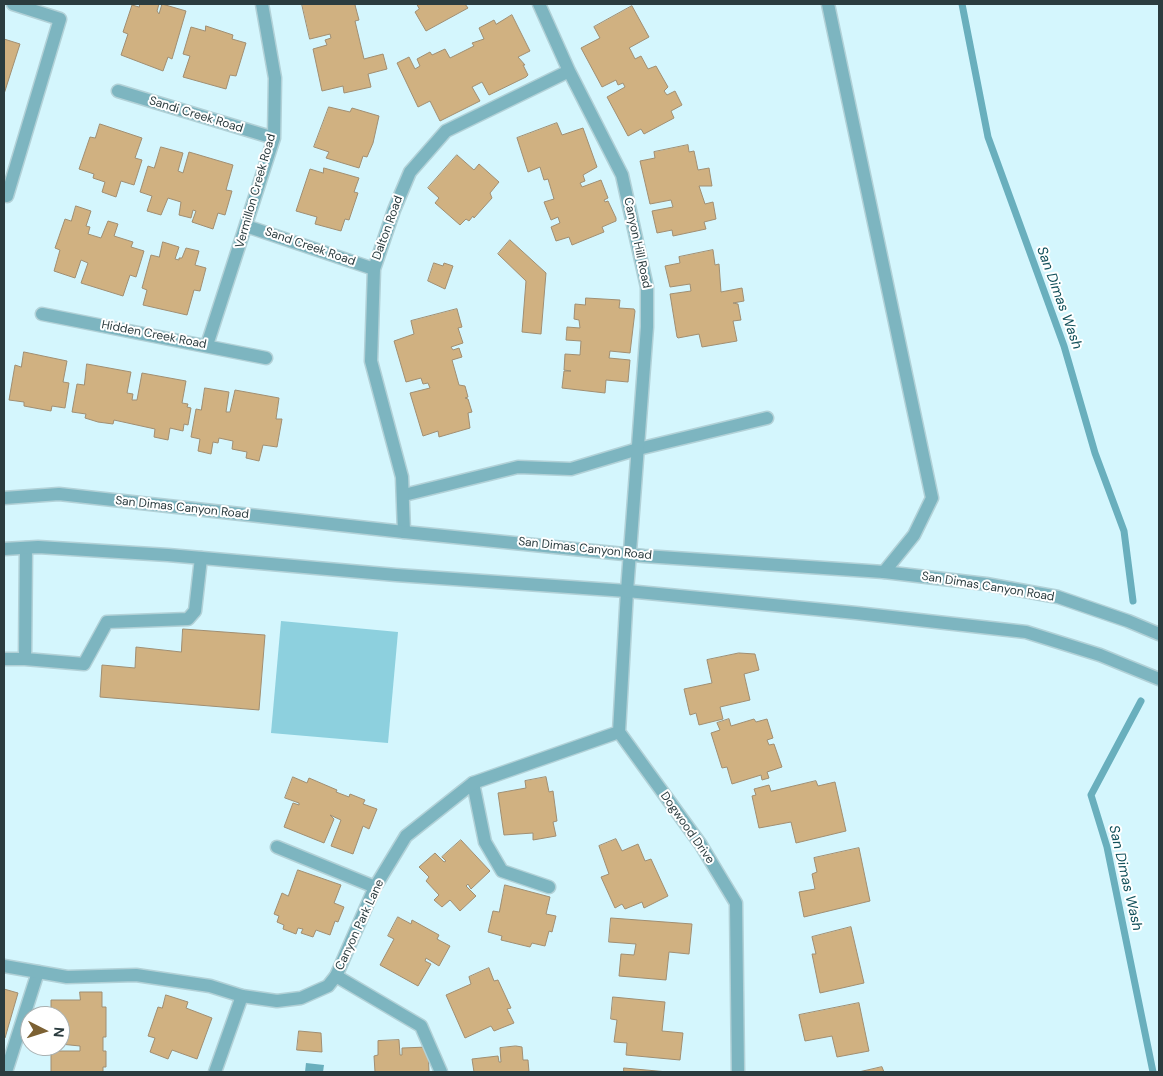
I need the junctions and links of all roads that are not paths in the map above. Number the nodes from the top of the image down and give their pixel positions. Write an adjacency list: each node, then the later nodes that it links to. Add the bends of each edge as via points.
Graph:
1 (13, 4): 8 (street, via 60,19 7,196)
2 (262, 4): 7 (street, Vermillon Creek Road, via 275,78)
3 (539, 4): 5 (street, Canyon Hill Road)
4 (828, 4): 23 (street, via 932,498 914,536)
5 (569, 71): 10 (street, Dalton Road, via 446,131 410,172); 15 (street, Canyon Hill Road, via 622,175 648,287)
6 (118, 91): 7 (street, Sandi Creek Road)
7 (274, 138): 9 (street, Vermillon Creek Road)
8 (4, 195)
9 (246, 226): 10 (street, Sand Creek Road); 12 (street, Vermillon Creek Road)
10 (374, 269): 16 (street, Dalton Road, via 371,361)
11 (42, 314): 12 (street, Hidden Creek Road)
12 (207, 345): 13 (street, Hidden Creek Road)
13 (266, 358)
14 (768, 418): 15 (street)
15 (638, 449): 16 (street, via 571,469 518,467); 21 (street, Canyon Hill Road)
16 (404, 495): 18 (street, Dalton Road)
17 (4, 498): 18 (street, San Dimas Canyon Road, via 59,494)
18 (404, 532): 21 (street, San Dimas Canyon Road)
19 (26, 548): 20 (street); 22 (street); 27 (street)
20 (4, 549)
21 (631, 553): 23 (street, San Dimas Canyon Road); 24 (street, Canyon Hill Road)
22 (201, 558): 24 (street); 27 (street, via 195,611 188,619 107,622 84,664)
23 (884, 572): 25 (street, San Dimas Canyon Road, via 986,584 1058,597)
24 (627, 591): 28 (street, via 1026,632 1100,655); 29 (street)
25 (1159, 634)
26 (4, 659): 27 (street)
27 (25, 659)
28 (1159, 679)
29 (618, 732): 30 (street, Canyon Park Lane); 41 (street, Dogwood Drive, via 700,845 736,903)
30 (473, 784): 32 (street, via 485,842 502,871); 33 (street, Canyon Park Lane, via 406,836)
31 (277, 847): 33 (street)
32 (549, 887)
33 (375, 888): 36 (street, Canyon Park Lane)
34 (4, 966): 35 (street, Canyon Park Lane)
35 (38, 972): 37 (street, Canyon Park Lane, via 67,977 136,975 210,986); 38 (street)
36 (336, 976): 37 (street, Canyon Park Lane, via 328,986 302,998 277,1001); 40 (street, via 421,1026)
37 (242, 996): 39 (street)
38 (6, 1072)
39 (215, 1072)
40 (441, 1072)
41 (738, 1072)

